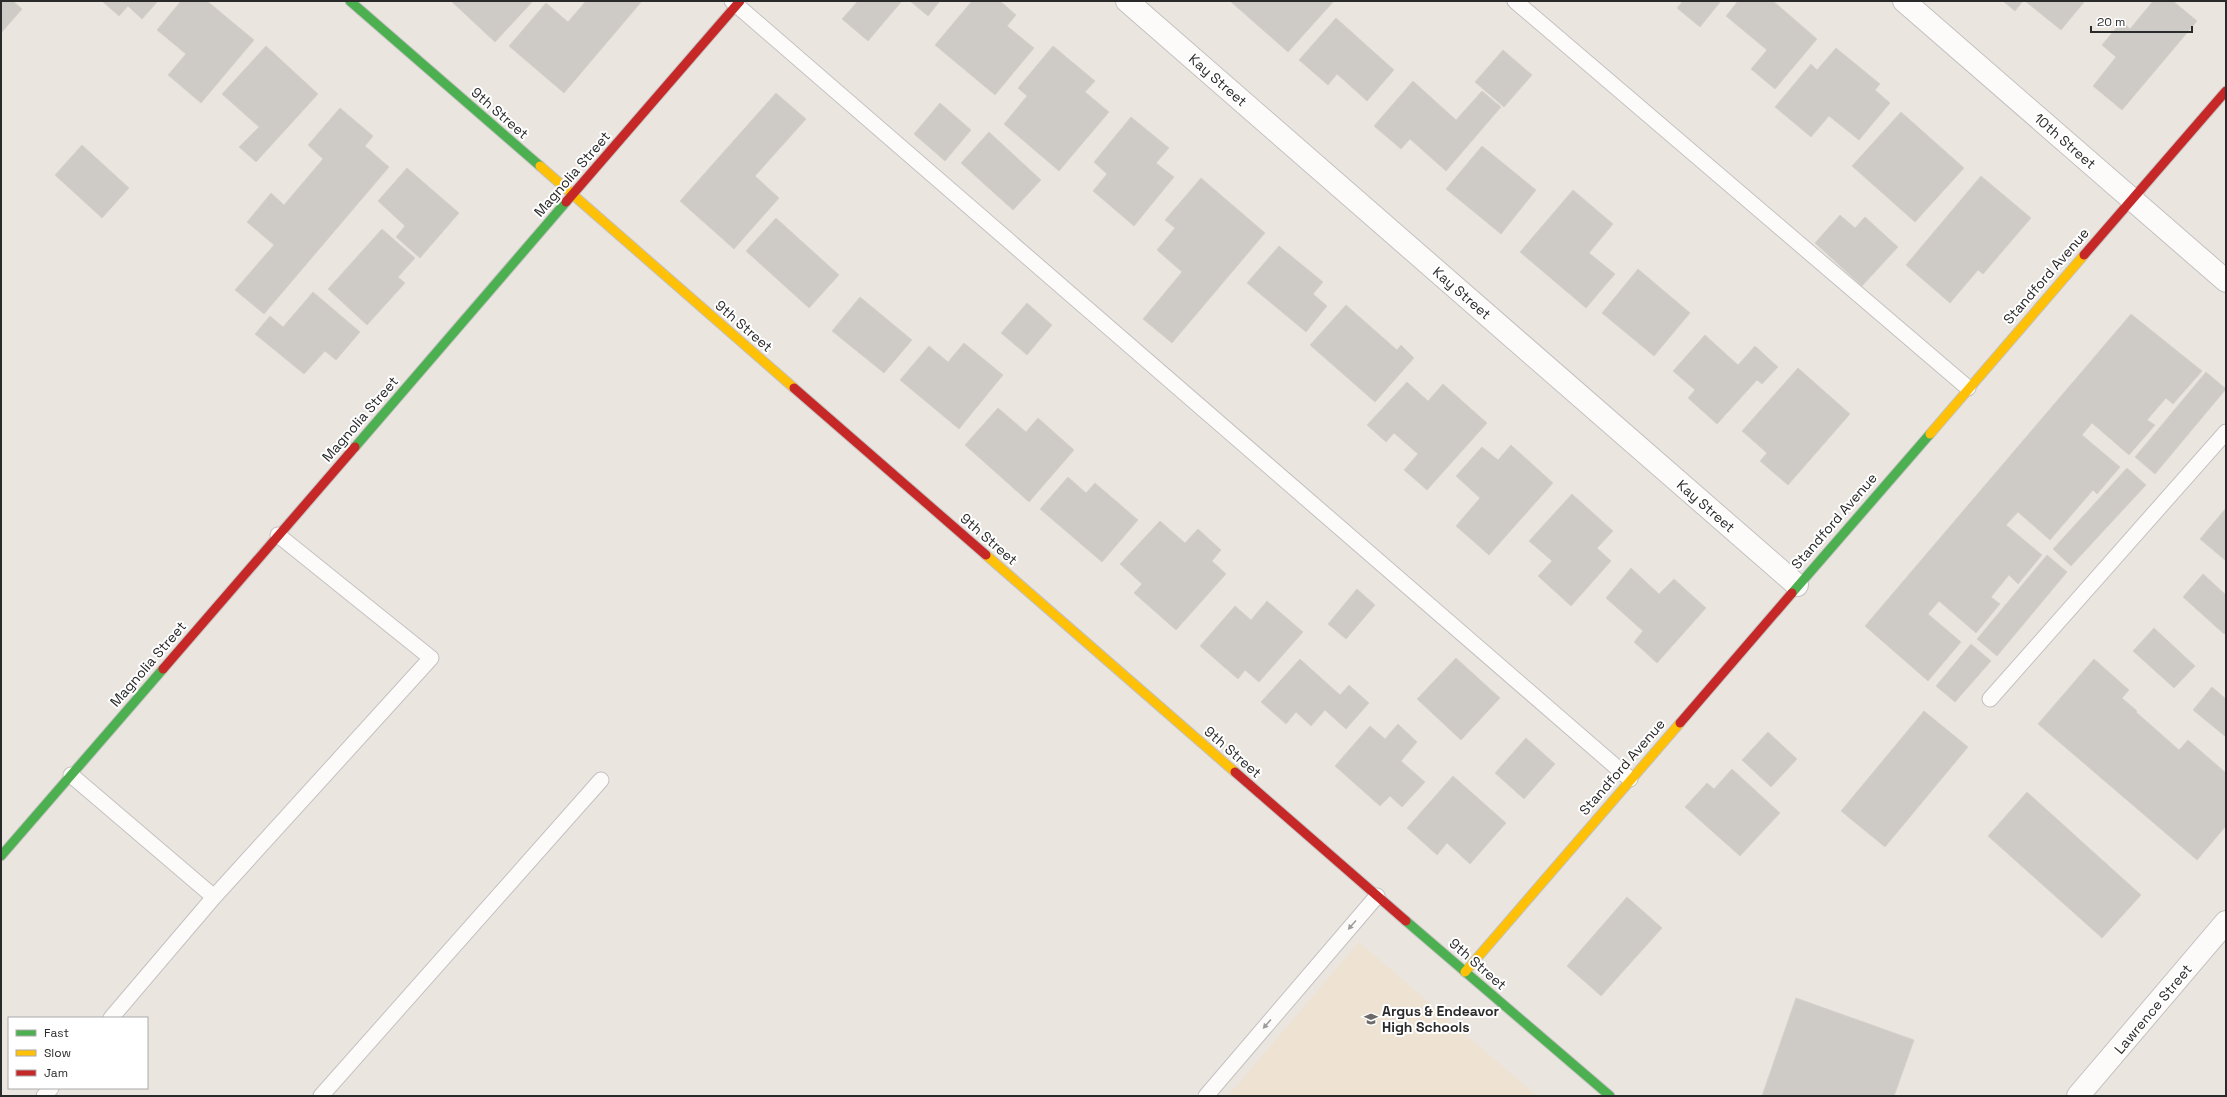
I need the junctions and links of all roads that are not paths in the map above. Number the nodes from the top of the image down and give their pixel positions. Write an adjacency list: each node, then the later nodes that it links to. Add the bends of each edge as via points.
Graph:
1 (350, 1): 7 (street, 9th Street)
2 (1127, 1): 13 (street, Kay Street)
3 (1514, 1): 10 (lane)
4 (1904, 1): 8 (street, 10th Street)
5 (736, 2): 7 (street, Magnolia Street); 16 (lane)
6 (2226, 91): 8 (street, Standford Avenue)
7 (572, 195): 12 (street, Magnolia Street); 19 (street, 9th Street)
8 (2132, 199): 9 (street, 10th Street); 10 (street, Standford Avenue)
9 (2226, 281)
10 (1968, 388): 13 (street, Standford Avenue)
11 (2226, 432): 14 (lane)
12 (278, 535): 15 (street, Magnolia Street); 20 (lane, via 431,658)
13 (1797, 585): 16 (street, Standford Avenue)
14 (1990, 699)
15 (71, 775): 18 (street, Magnolia Street); 20 (lane)
16 (1630, 779): 22 (street, Standford Avenue)
17 (601, 780): 24 (lane)
18 (1, 856)
19 (1377, 896): 22 (street, 9th Street); 25 (lane, one-way to 25)
20 (214, 897): 23 (lane)
21 (2226, 922): 27 (street, Lawrence Street)
22 (1465, 972): 26 (street, 9th Street)
23 (112, 1017)
24 (321, 1096)
25 (1206, 1096)
26 (1610, 1096)
27 (2078, 1096)

